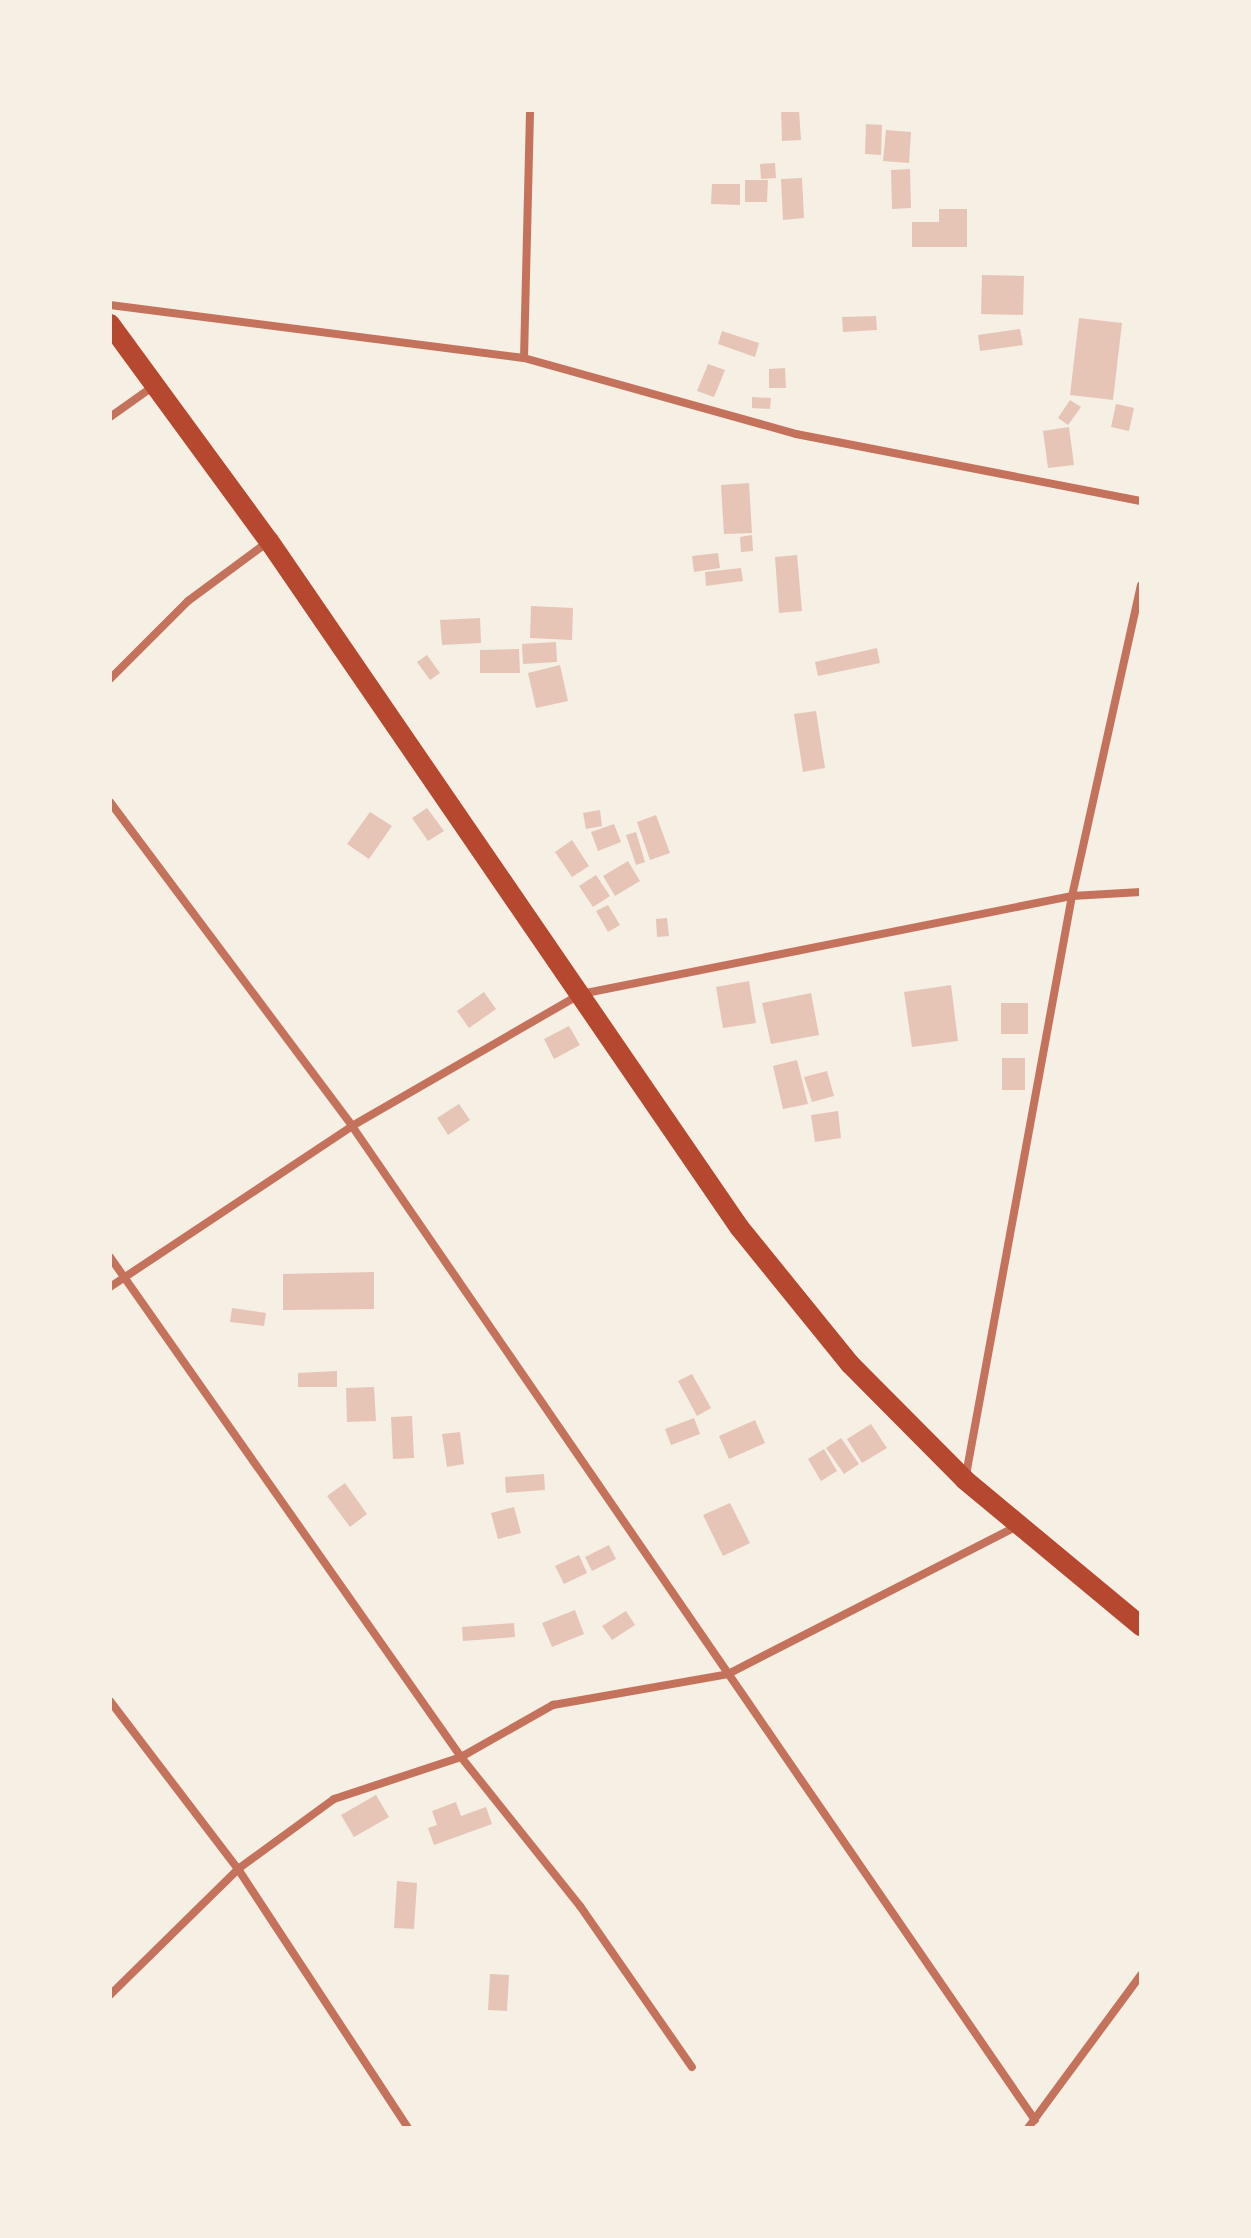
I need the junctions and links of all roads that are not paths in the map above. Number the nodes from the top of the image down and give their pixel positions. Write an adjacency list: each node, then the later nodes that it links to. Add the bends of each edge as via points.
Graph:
1 (530, 110): 4 (street)
2 (110, 305): 4 (street)
3 (110, 324): 5 (highway)
4 (524, 358): 7 (street, via 796,434)
5 (155, 385): 6 (street); 8 (highway)
6 (110, 417)
7 (1141, 501)
8 (269, 541): 10 (street, via 188,601); 14 (highway)
9 (1141, 586): 13 (street)
10 (110, 679)
11 (110, 802): 15 (street)
12 (1141, 892): 13 (street)
13 (1072, 896): 14 (street); 19 (street)
14 (581, 994): 15 (street); 19 (highway, via 739,1227 850,1364)
15 (352, 1126): 17 (street); 22 (street)
16 (110, 1257): 17 (street)
17 (125, 1276): 18 (street); 24 (street)
18 (110, 1287)
19 (965, 1480): 20 (highway)
20 (1015, 1527): 21 (highway); 22 (street)
21 (1141, 1626)
22 (728, 1674): 24 (street, via 553,1705); 29 (street)
23 (110, 1701): 25 (street)
24 (461, 1757): 25 (street, via 334,1799); 28 (street, via 580,1906)
25 (238, 1869): 27 (street); 30 (street)
26 (1141, 1975): 29 (street)
27 (110, 1995)
28 (692, 2067)
29 (1035, 2120): 31 (street)
30 (408, 2128)
31 (1028, 2128)

